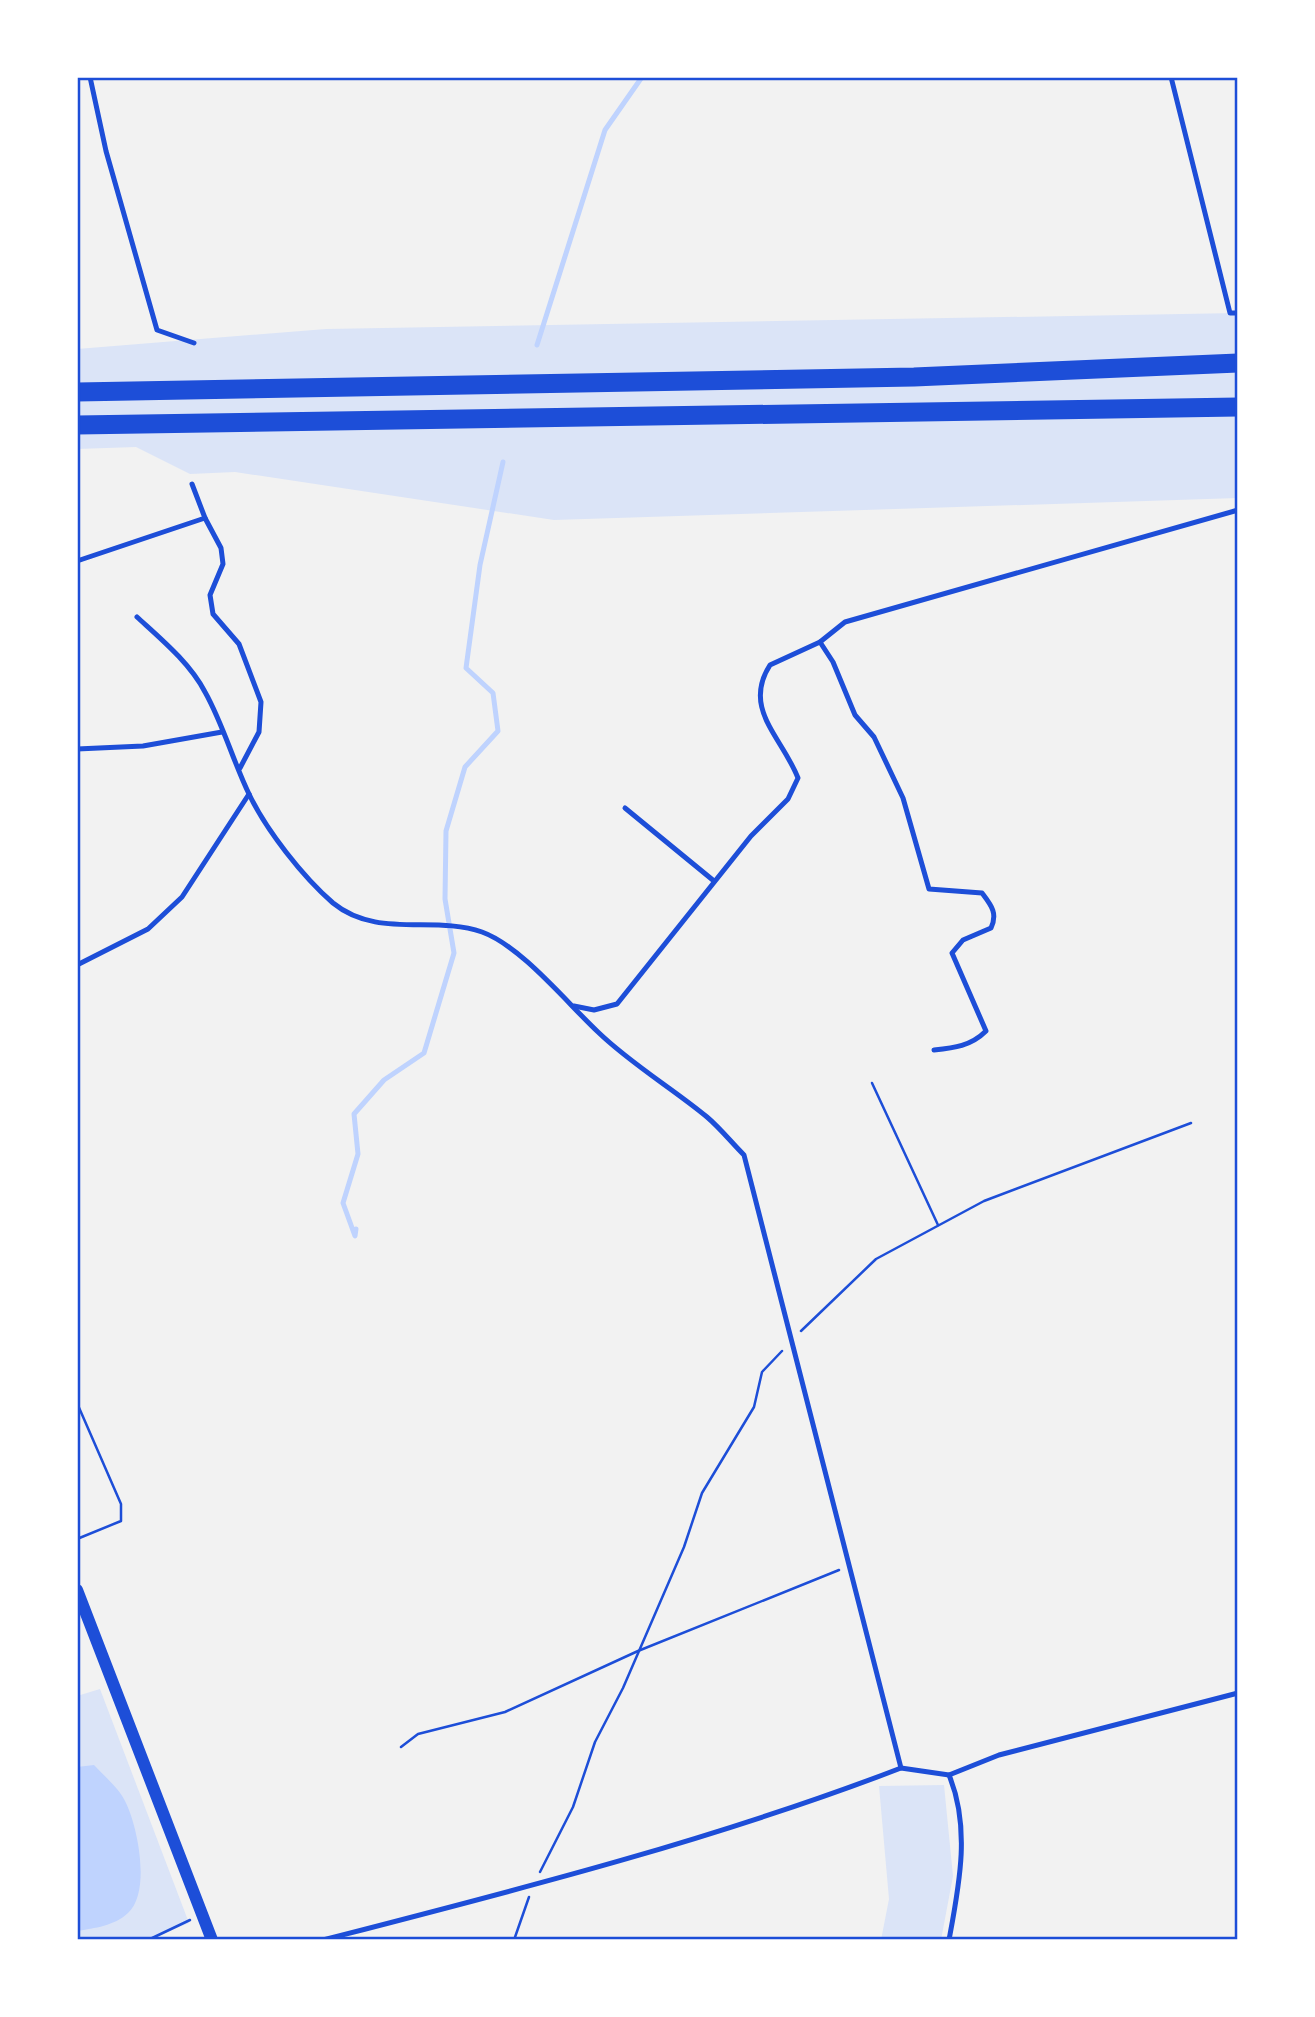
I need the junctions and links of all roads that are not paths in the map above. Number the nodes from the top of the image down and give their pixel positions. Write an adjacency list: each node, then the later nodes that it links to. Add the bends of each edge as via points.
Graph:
1 (90, 77): 4 (lane, via 157,330)
2 (1171, 77): 3 (lane, via 1230,313)
3 (1238, 313)
4 (194, 343)
5 (1238, 363): 6 (highway, via 914,377)
6 (77, 392)
7 (1238, 407): 8 (highway)
8 (77, 425)
9 (192, 484): 11 (lane)
10 (1238, 510): 14 (lane, via 845,622)
11 (205, 518): 12 (lane); 17 (lane, via 221,548 223,565 210,595 213,614 239,644 261,702 259,732)
12 (77, 561)
13 (137, 617): 15 (lane, via 173,650 205,690)
14 (820, 642): 20 (lane, via 770,665 763,677 761,713 798,778 788,799); 23 (lane, via 903,798 929,889 982,893 992,906 995,919 991,928 963,940 952,953 986,1031 977,1041)
15 (222, 732): 16 (lane, via 143,746); 17 (lane)
16 (77, 749)
17 (240, 768): 18 (lane)
18 (249, 794): 21 (lane, via 181,897 148,929); 22 (lane, via 294,860 336,905 395,926 484,933 503,943)
19 (625, 808): 20 (lane)
20 (714, 881): 22 (lane, via 617,1004 594,1010)
21 (77, 965)
22 (574, 1006): 26 (lane, via 598,1033 709,1119 744,1155)
23 (934, 1050)
24 (77, 1590): 28 (street)
25 (1238, 1693): 27 (lane, via 999,1755)
26 (901, 1768): 27 (lane); 29 (lane, via 821,1799 533,1885)
27 (949, 1775): 30 (lane, via 956,1792 962,1863)
28 (212, 1940)
29 (323, 1940)
30 (949, 1940)

